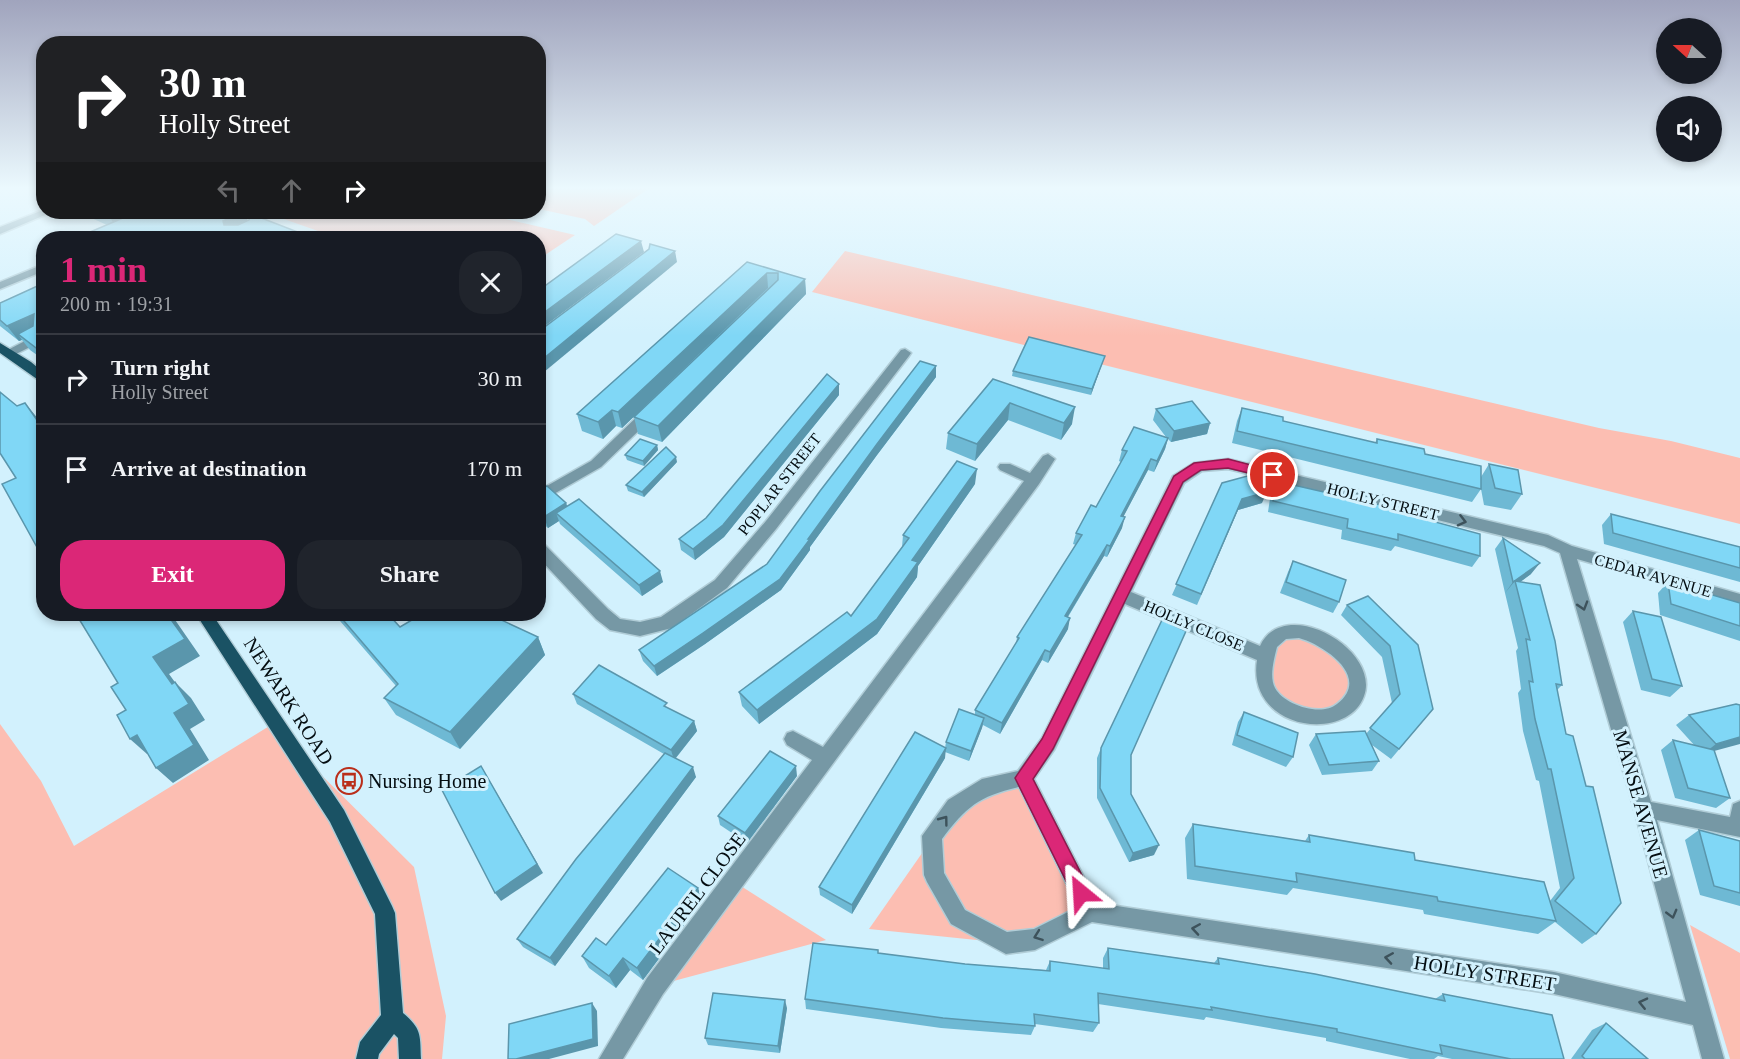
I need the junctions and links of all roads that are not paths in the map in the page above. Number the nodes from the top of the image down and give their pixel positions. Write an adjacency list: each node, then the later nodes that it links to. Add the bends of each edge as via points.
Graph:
1 (36, 270): 2 (street)
2 (0, 286)
3 (36, 337): 4 (street)
4 (2, 348): 6 (main road)
5 (905, 353): 13 (street, POPLAR STREET, via 722,584 666,623 640,629 616,624)
6 (36, 373)
7 (656, 407): 11 (street, via 596,464)
8 (1048, 459): 10 (street, LAUREL CLOSE)
9 (1005, 467): 10 (street)
10 (1034, 480): 19 (street, LAUREL CLOSE)
11 (546, 493)
12 (1567, 550): 14 (street, HOLLY STREET, one-way to 12, via 1178,480 1198,466 1228,464 1548,542); 15 (street, CEDAR AVENUE); 21 (street, MANSE AVENUE, one-way to 21)
13 (546, 555)
14 (1121, 595): 17 (street, HOLLY CLOSE); 20 (street, HOLLY STREET, via 1048,744)
15 (1740, 600)
16 (209, 621): 27 (main road, NEWARK ROAD, via 337,816 385,913)
17 (1266, 656): 17 (street, HOLLY CLOSE, via 1271,641 1282,633 1308,634 1338,647 1354,666 1357,688 1350,704 1337,713 1321,716 1305,716 1287,709 1269,693 1263,673)
18 (794, 739): 19 (street)
19 (825, 758): 30 (street, LAUREL CLOSE, via 655,986)
20 (1024, 778): 25 (street); 25 (street, one-way to 20, via 1035,939 1006,943 958,917 934,875 932,836 955,806 988,785)
21 (1644, 809): 24 (street); 26 (street, MANSE AVENUE, one-way to 26)
22 (1740, 810): 23 (street)
23 (1740, 819)
24 (1740, 828)
25 (1091, 912): 26 (street, HOLLY STREET, one-way to 25, via 1554,983)
26 (1700, 1016): 31 (street, MANSE AVENUE)
27 (392, 1018): 28 (main road, via 368,1050); 29 (main road, via 409,1033)
28 (368, 1059)
29 (410, 1059)
30 (610, 1059)
31 (1713, 1059)

